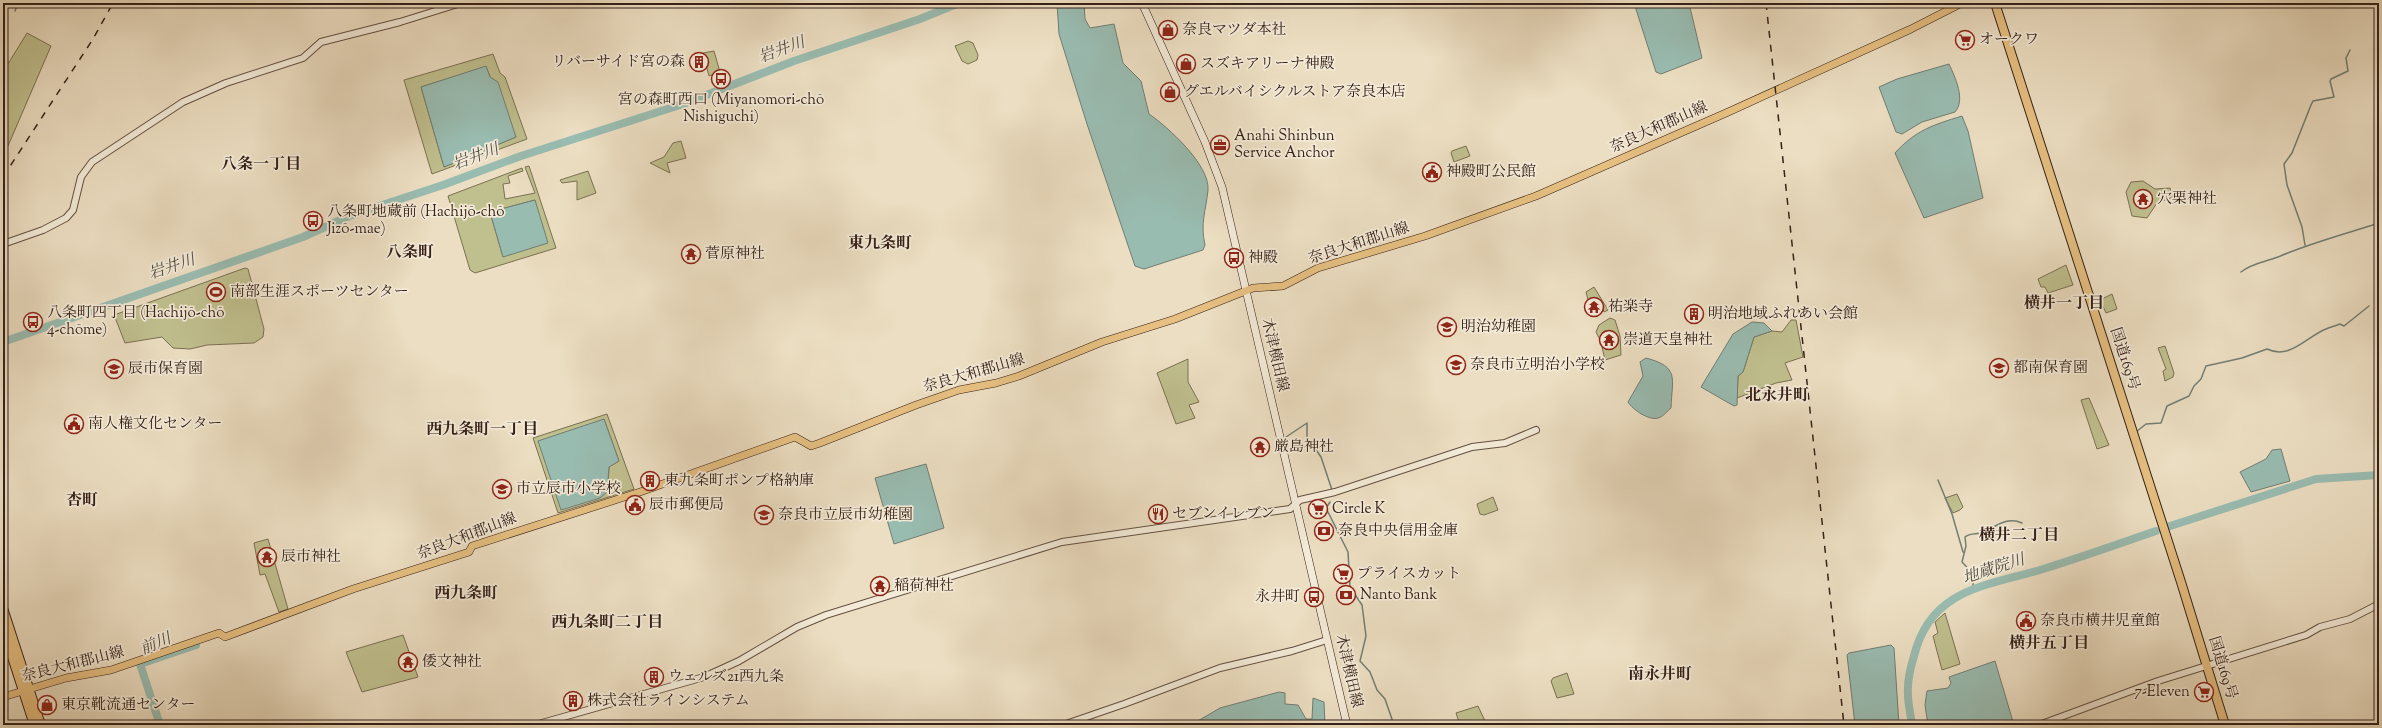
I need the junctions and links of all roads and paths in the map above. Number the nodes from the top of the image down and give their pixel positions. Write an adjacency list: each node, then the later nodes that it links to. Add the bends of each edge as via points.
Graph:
1 (461, 3): 5 (street, via 321,42 303,58 226,83 183,102 92,162 81,177 73,210 66,218 43,230)
2 (1142, 3): 6 (main road, 木津横田線, via 1215,167)
3 (1962, 3): 6 (main road, 奈良大和郡山線, via 1911,29 1536,196 1437,232 1318,268 1283,286 1258,287)
4 (1995, 3): 13 (highway, 国道169号)
5 (3, 244)
6 (1246, 291): 8 (main road, 木津横田線); 14 (main road, 奈良大和郡山線, via 1175,319 1095,345 1019,376 959,390 811,446 795,437 472,546 469,552 353,589 225,637 219,633 111,670)
7 (1536, 430): 8 (street, via 1505,443 1472,448 1335,492 1300,500)
8 (1296, 504): 12 (main road, 木津横田線); 18 (street, via 1290,509 1072,540 1042,548 826,615 797,627 739,661 704,676)
9 (2379, 604): 13 (street, via 2350,619)
10 (3, 608): 14 (highway)
11 (3, 629): 14 (highway)
12 (1327, 640): 19 (street, via 1220,668); 20 (main road, 木津横田線)
13 (2207, 665): 21 (street); 22 (highway, 国道169号)
14 (26, 689): 15 (main road, 奈良大和郡山線); 16 (highway); 17 (highway)
15 (3, 696)
16 (34, 725)
17 (41, 725)
18 (535, 725)
19 (1063, 725)
20 (1347, 725)
21 (2039, 725)
22 (2224, 725)

